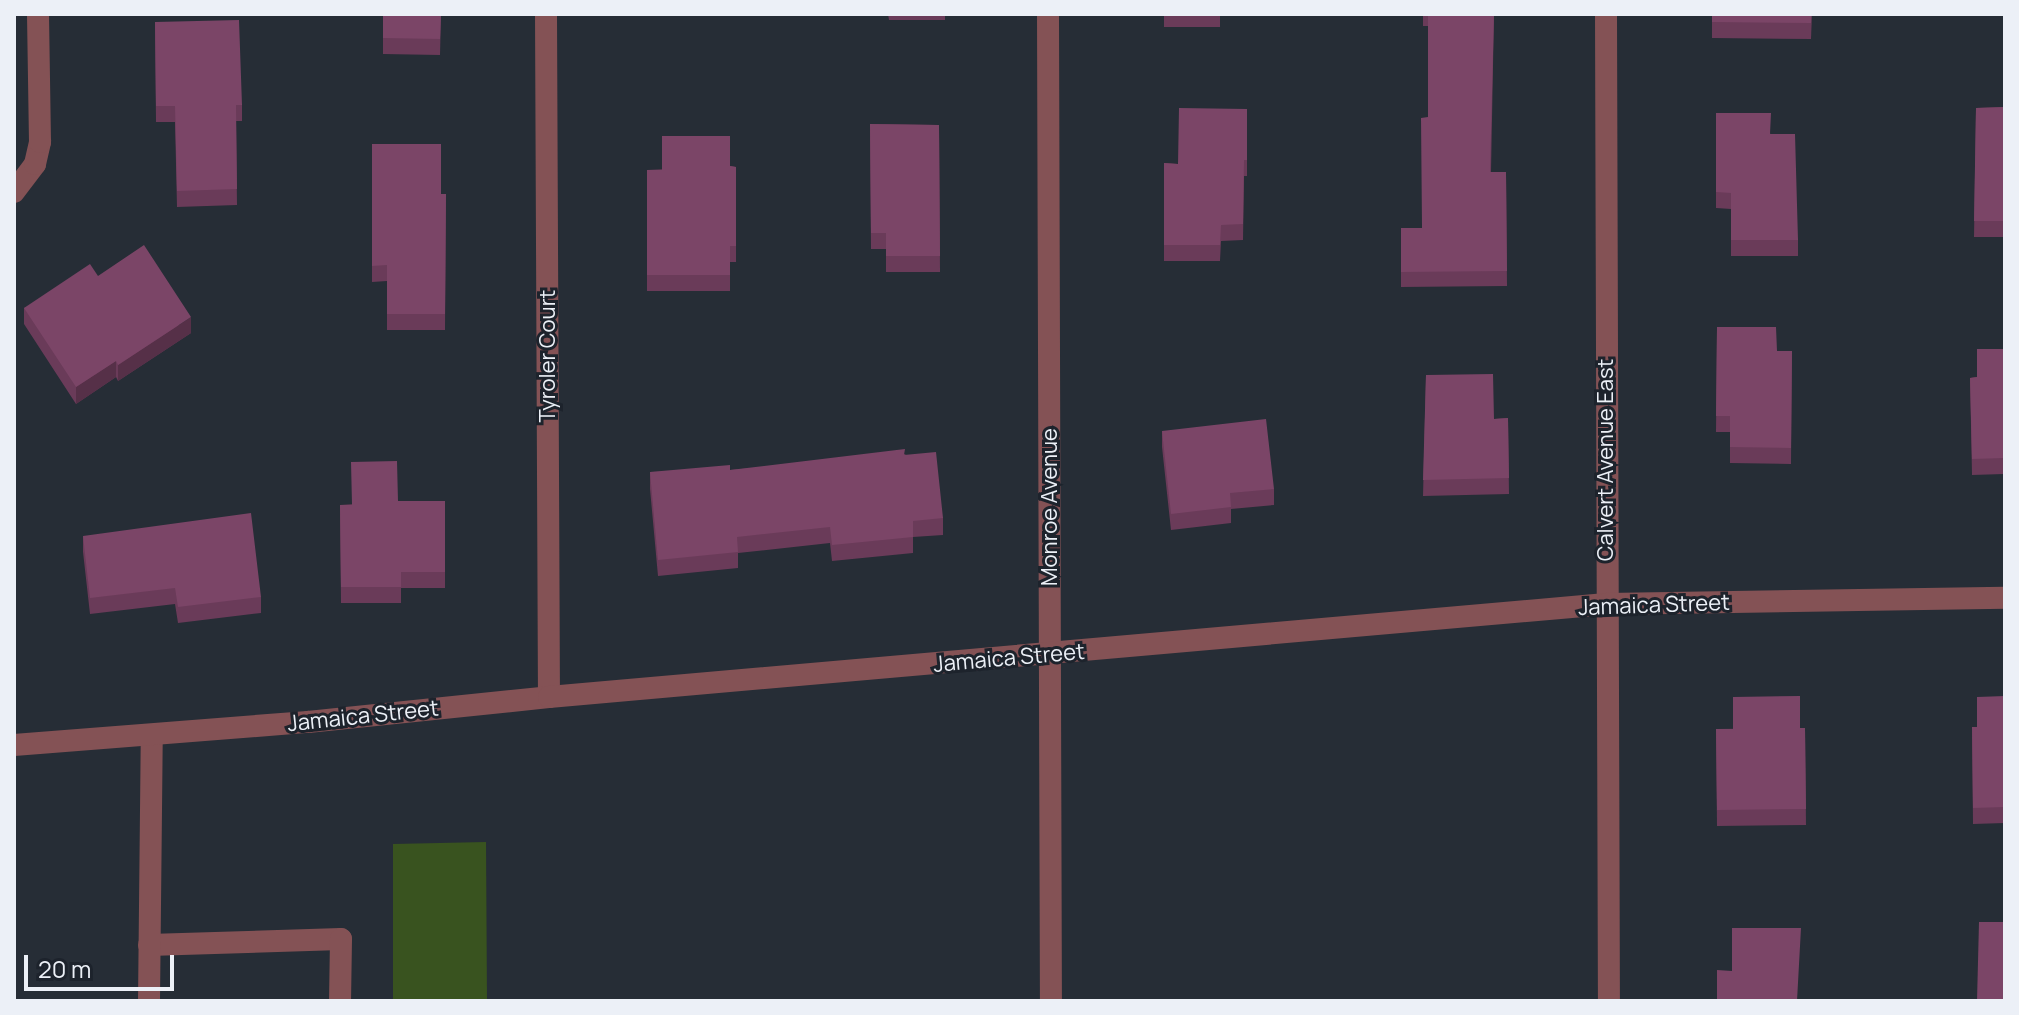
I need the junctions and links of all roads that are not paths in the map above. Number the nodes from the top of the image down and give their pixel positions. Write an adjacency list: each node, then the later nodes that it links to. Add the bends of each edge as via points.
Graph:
1 (38, 14): 5 (street, via 40,142 35,164)
2 (546, 14): 9 (street, Tyroler Court)
3 (1048, 14): 8 (street, Monroe Avenue)
4 (1606, 14): 7 (street, Calvert Avenue East)
5 (14, 192)
6 (2005, 598): 7 (street, Jamaica Street)
7 (1606, 604): 8 (street, Jamaica Street); 16 (street, Calvert Avenue East)
8 (1050, 655): 9 (street, Jamaica Street); 15 (street, Monroe Avenue)
9 (549, 697): 10 (street, Jamaica Street)
10 (152, 735): 11 (street, Jamaica Street); 12 (street)
11 (14, 745)
12 (149, 945): 13 (street); 14 (street, via 341,939)
13 (149, 1001)
14 (340, 1001)
15 (1051, 1001)
16 (1609, 1001)

